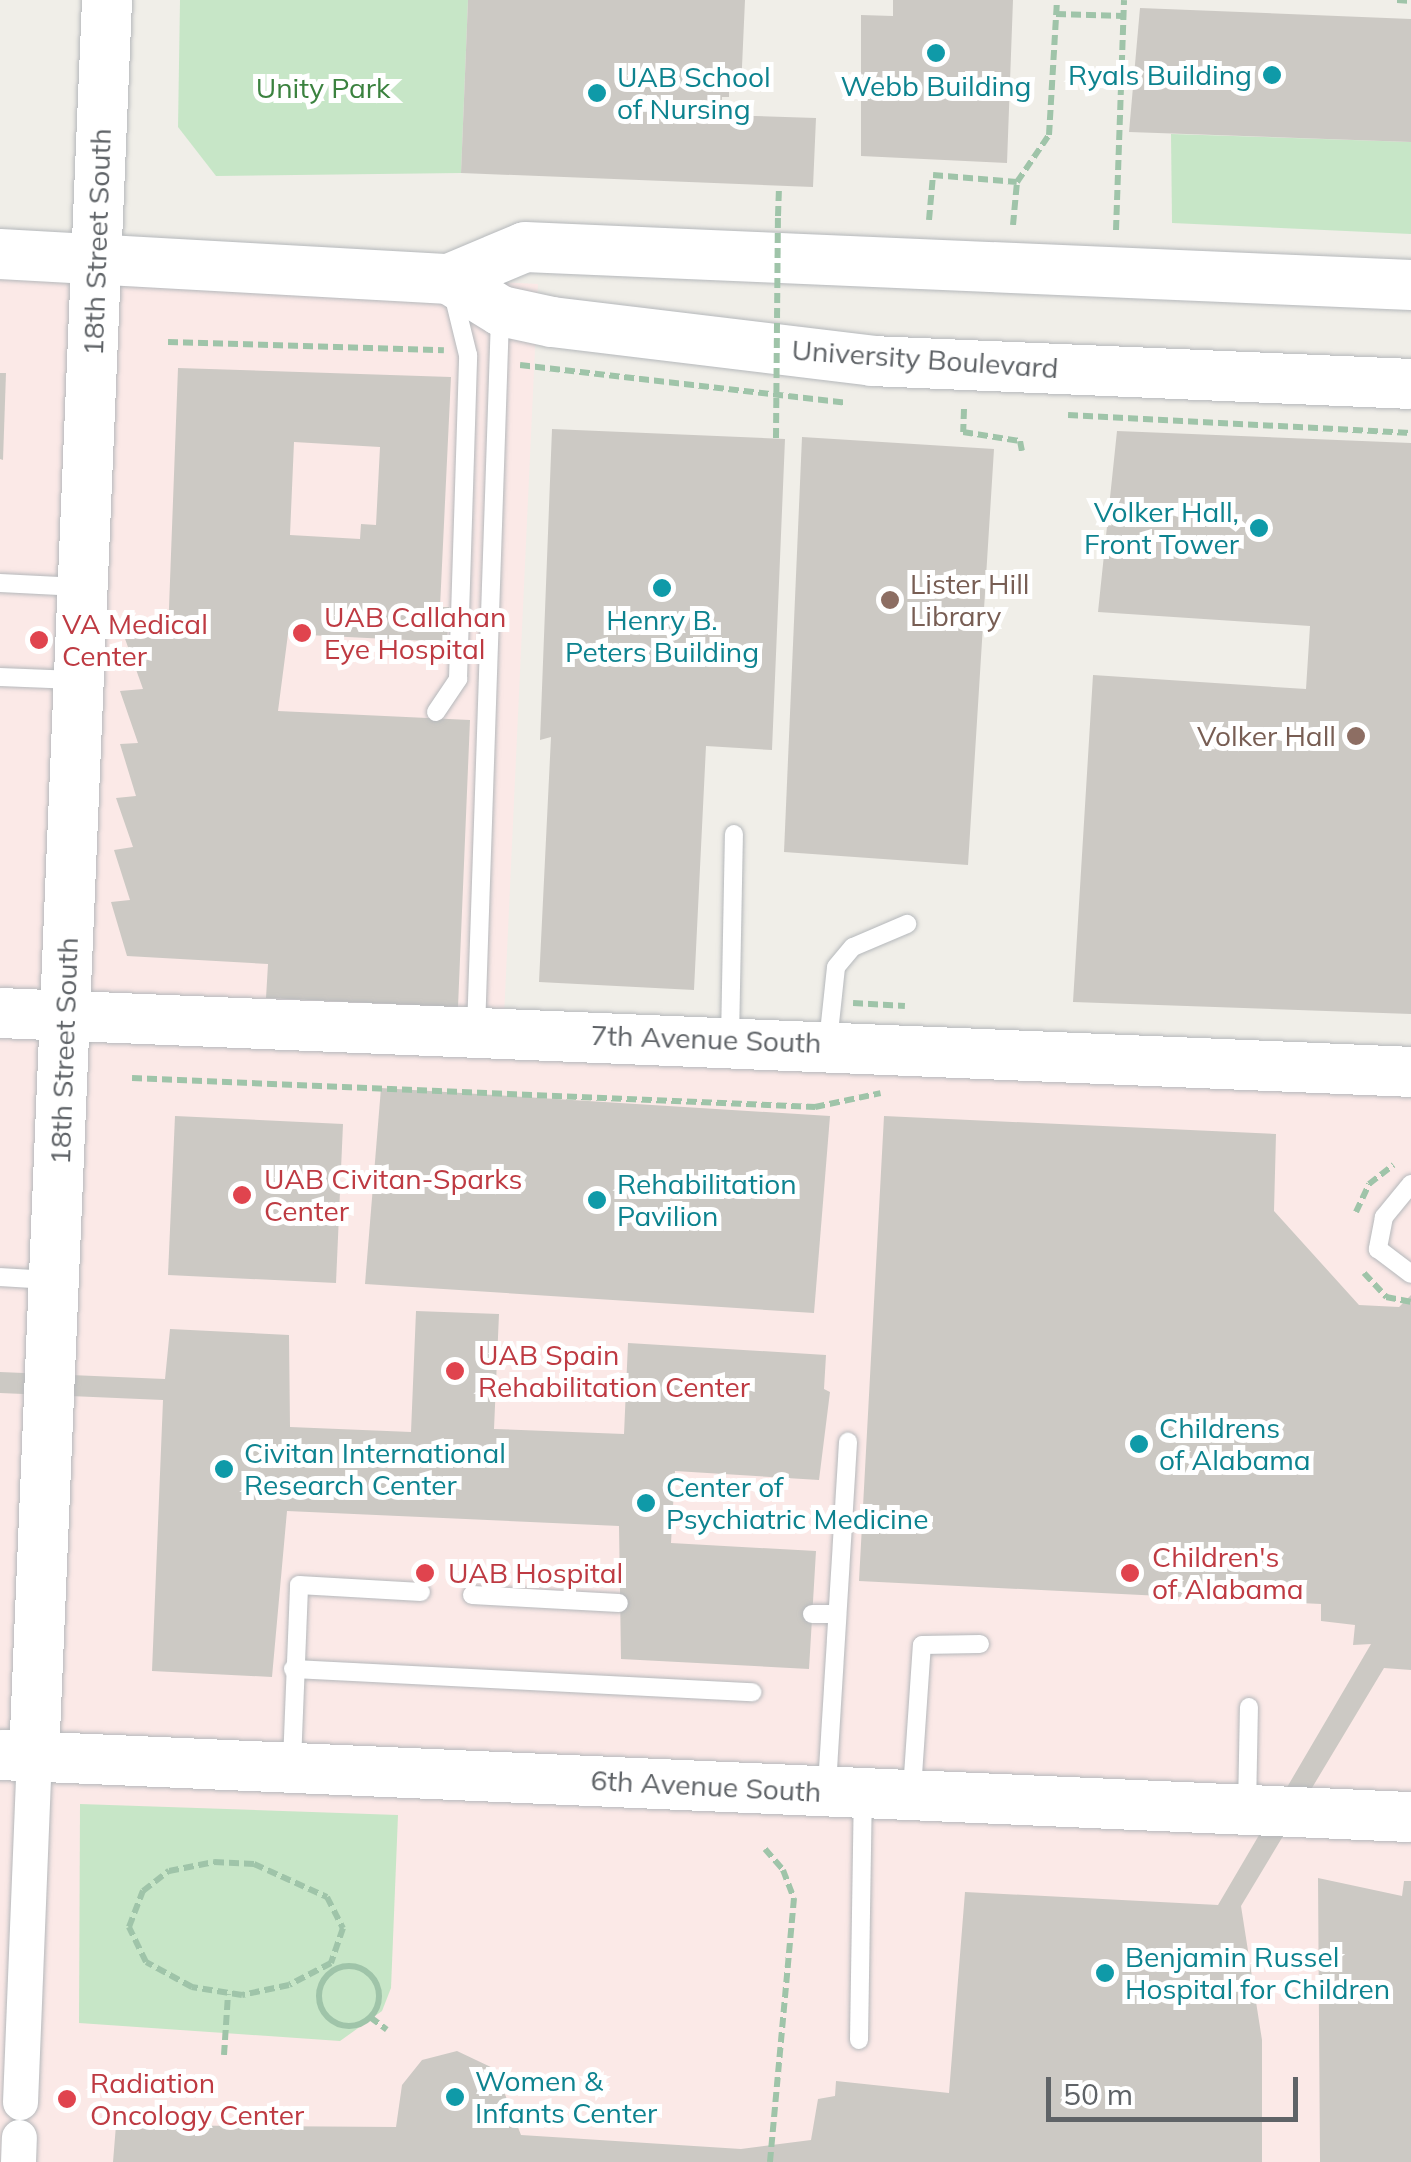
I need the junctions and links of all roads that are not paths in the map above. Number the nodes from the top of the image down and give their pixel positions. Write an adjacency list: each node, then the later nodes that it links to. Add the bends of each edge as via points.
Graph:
1 (106, 0): 3 (main road, 18th Street South)
2 (0, 254): 3 (main road, University Boulevard)
3 (100, 261): 4 (main road, University Boulevard); 9 (main road, 18th Street South)
4 (450, 279): 5 (main road, University Boulevard, via 525,248); 6 (main road, University Boulevard); 12 (lane, via 468,355 458,679)
5 (1411, 285)
6 (500, 310): 7 (main road, University Boulevard, via 872,361); 17 (lane)
7 (1411, 384)
8 (0, 583): 9 (lane)
9 (85, 587): 11 (main road, 18th Street South)
10 (0, 677): 11 (lane)
11 (81, 680): 16 (main road, 18th Street South)
12 (436, 712)
13 (734, 834): 18 (lane)
14 (907, 924): 19 (lane, via 853,947 836,966)
15 (0, 1013): 16 (main road, 7th Avenue South)
16 (64, 1016): 17 (main road, 7th Avenue South); 24 (main road, 18th Street South)
17 (476, 1030): 18 (main road, 7th Avenue South)
18 (730, 1039): 19 (main road, 7th Avenue South)
19 (828, 1043): 20 (main road, 7th Avenue South)
20 (1411, 1072)
21 (1411, 1184): 22 (lane, via 1384,1216 1378,1249)
22 (1411, 1274)
23 (0, 1277): 24 (lane)
24 (54, 1280): 35 (main road, 18th Street South)
25 (848, 1442): 30 (lane)
26 (421, 1592): 32 (lane, via 299,1586)
27 (472, 1595): 28 (lane)
28 (619, 1603)
29 (812, 1614): 30 (lane)
30 (834, 1614): 37 (lane)
31 (980, 1644): 37 (lane, via 922,1645)
32 (293, 1669): 33 (lane); 36 (lane)
33 (752, 1692)
34 (1249, 1707): 38 (lane)
35 (17, 1756): 36 (main road, 6th Avenue South); 41 (street, 18th Street South)
36 (292, 1767): 37 (main road, 6th Avenue South)
37 (867, 1793): 38 (main road, 6th Avenue South); 40 (lane)
38 (1247, 1810): 39 (main road, 6th Avenue South)
39 (1411, 1816)
40 (859, 2040)
41 (15, 2110)

